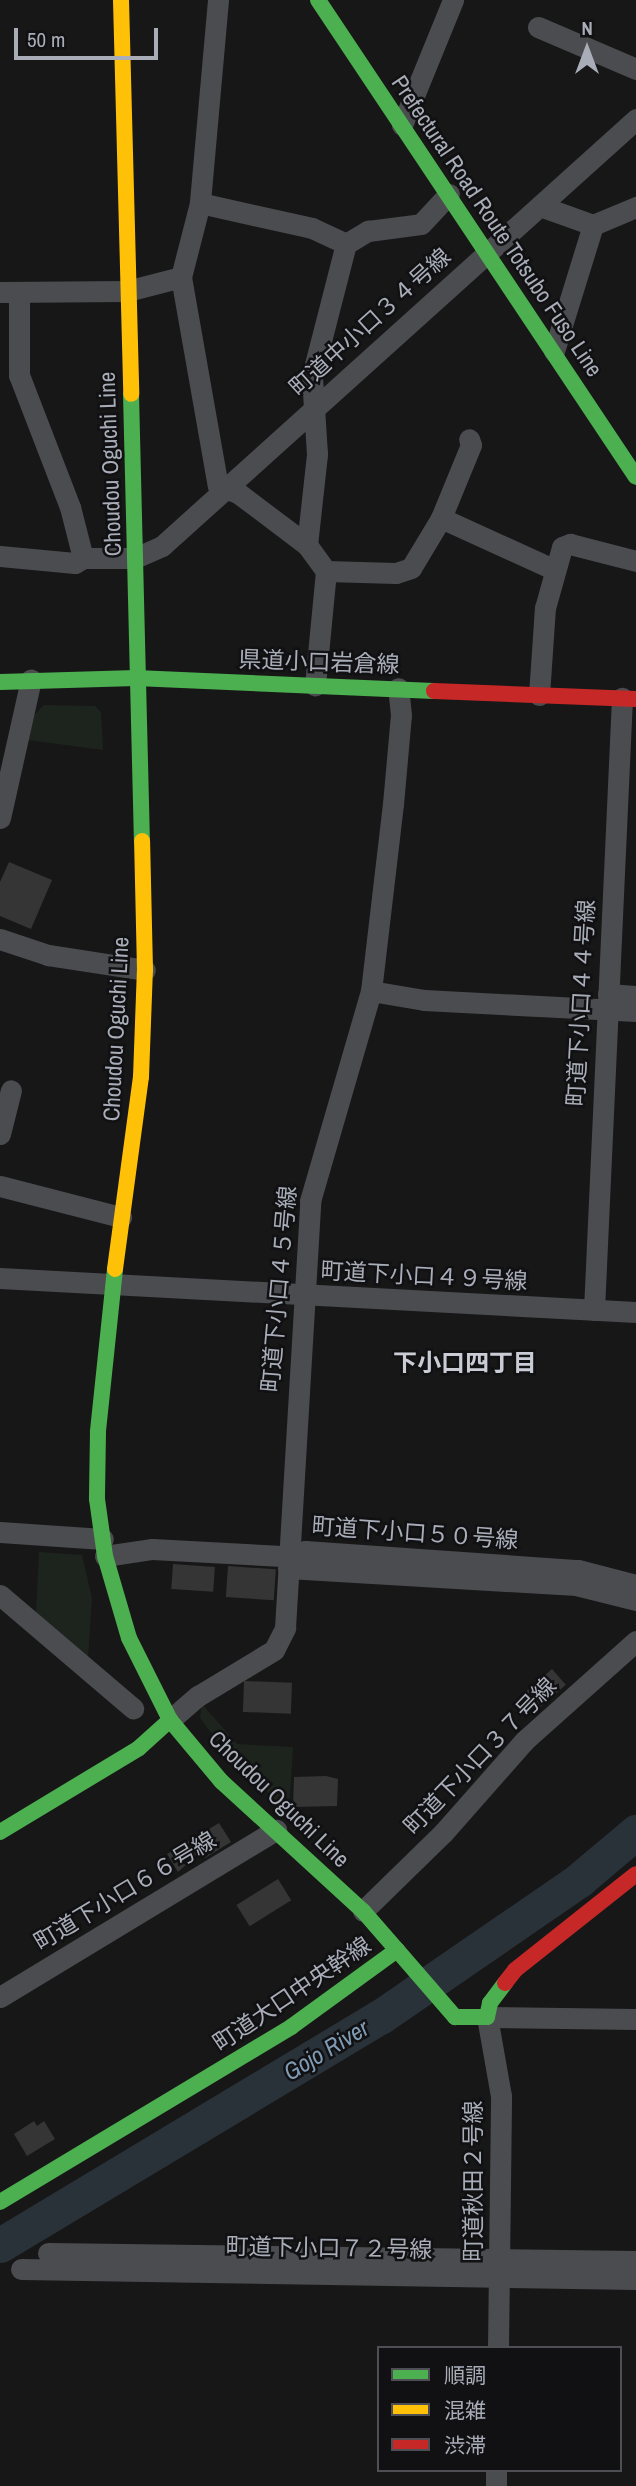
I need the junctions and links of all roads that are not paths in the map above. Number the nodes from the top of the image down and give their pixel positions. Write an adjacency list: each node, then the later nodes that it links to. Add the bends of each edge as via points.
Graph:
1 (121, 0): 17 (street, Choudou Oguchi Line)
2 (218, 0): 10 (street)
3 (453, 0): 8 (street)
4 (323, 3): 8 (street, Prefectural Road Route Totsubo Fuso Line)
5 (538, 27): 6 (street)
6 (636, 69)
7 (636, 119): 11 (street, 町道中小口３４号線)
8 (402, 125): 9 (street, Prefectural Road Route Totsubo Fuso Line)
9 (449, 194): 14 (street, via 421,224 368,231); 15 (street, Prefectural Road Route Totsubo Fuso Line)
10 (200, 203): 14 (street, via 312,228); 16 (street)
11 (540, 206): 13 (street); 15 (street, 町道中小口３４号線)
12 (636, 207): 13 (street)
13 (593, 225): 19 (street)
14 (346, 244): 20 (street, via 312,376)
15 (488, 251): 19 (street, Prefectural Road Route Totsubo Fuso Line); 20 (street, 町道中小口３４号線)
16 (181, 277): 17 (street); 23 (street, via 209,455 218,486)
17 (127, 291): 18 (street); 28 (street, Choudou Oguchi Line)
18 (10, 292): 27 (street, via 19,375 71,507)
19 (554, 351): 22 (street, Prefectural Road Route Totsubo Fuso Line)
20 (316, 405): 23 (street, 町道中小口３４号線); 25 (street, via 317,454)
21 (469, 439): 24 (street, via 471,445)
22 (636, 477)
23 (227, 488): 25 (street); 28 (street, 町道中小口３４号線, via 162,546)
24 (442, 518): 30 (street); 31 (street, via 411,568 396,573)
25 (307, 545): 31 (street)
26 (0, 556): 27 (street, via 75,563)
27 (83, 558): 28 (street)
28 (135, 558): 32 (street, Choudou Oguchi Line)
29 (636, 561): 30 (street, via 569,544 562,547)
30 (553, 569): 37 (street, via 545,608)
31 (326, 571): 35 (street)
32 (136, 678): 33 (street, 県道小口岩倉線); 35 (street, 県道小口岩倉線); 41 (street, Choudou Oguchi Line)
33 (31, 679): 34 (street, 県道小口岩倉線); 39 (street)
34 (0, 682)
35 (315, 685): 36 (street, 県道小口岩倉線)
36 (398, 688): 37 (street, 県道小口岩倉線); 42 (street, 町道下小口４５号線, via 401,715)
37 (539, 695): 38 (street, 県道小口岩倉線)
38 (629, 699): 44 (street, 町道下小口４４号線)
39 (0, 818)
40 (0, 939): 41 (street, via 48,955)
41 (145, 970): 49 (street, Choudou Oguchi Line, via 141,1077)
42 (371, 990): 44 (street, via 424,1000); 52 (street, 町道下小口４５号線, via 310,1201)
43 (636, 996): 44 (street)
44 (608, 1002): 45 (street); 53 (street, 町道下小口４４号線)
45 (636, 1011)
46 (10, 1090): 47 (street)
47 (0, 1134)
48 (0, 1186): 49 (street)
49 (121, 1217): 51 (street, Choudou Oguchi Line)
50 (0, 1278): 51 (street, 町道下小口４９号線)
51 (112, 1288): 52 (street, 町道下小口４９号線); 56 (street, Choudou Oguchi Line, via 97,1460)
52 (303, 1297): 53 (street, 町道下小口４９号線); 57 (street, 町道下小口４５号線)
53 (594, 1310): 54 (street, 町道下小口４９号線)
54 (636, 1312)
55 (0, 1532): 56 (street, 町道下小口５０号線)
56 (104, 1547): 57 (street, 町道下小口５０号線); 63 (street, Choudou Oguchi Line, via 129,1638 150,1689)
57 (288, 1560): 58 (street, 町道下小口５０号線, via 395,1558 578,1570); 60 (street, via 576,1585); 63 (street, 町道下小口４５号線, via 285,1628 274,1650 198,1696)
58 (636, 1586)
59 (0, 1595): 62 (street)
60 (636, 1601)
61 (636, 1641): 67 (street, 町道下小口３７号線, via 524,1741 443,1833)
62 (133, 1708)
63 (170, 1720): 64 (street, Choudou Oguchi Line, via 221,1781); 65 (street, via 139,1748)
64 (276, 1830): 67 (street, Choudou Oguchi Line); 69 (street, 町道下小口６６号線)
65 (0, 1832)
66 (636, 1874): 70 (street, via 515,1970 490,2003)
67 (363, 1911): 68 (street, Choudou Oguchi Line)
68 (397, 1951): 70 (street, 町道大口中央幹線, via 455,2017); 72 (street, 町道大口中央幹線, via 291,2026)
69 (0, 1997)
70 (487, 2017): 71 (street); 75 (street, 町道秋田２号線, via 501,2096)
71 (636, 2019)
72 (0, 2202)
73 (48, 2253): 75 (street)
74 (636, 2261): 75 (street)
75 (499, 2268): 76 (street, 町道下小口７２号線); 77 (street, 町道下小口７２号線); 78 (street, 町道秋田２号線)
76 (21, 2269)
77 (636, 2279)
78 (498, 2346)

